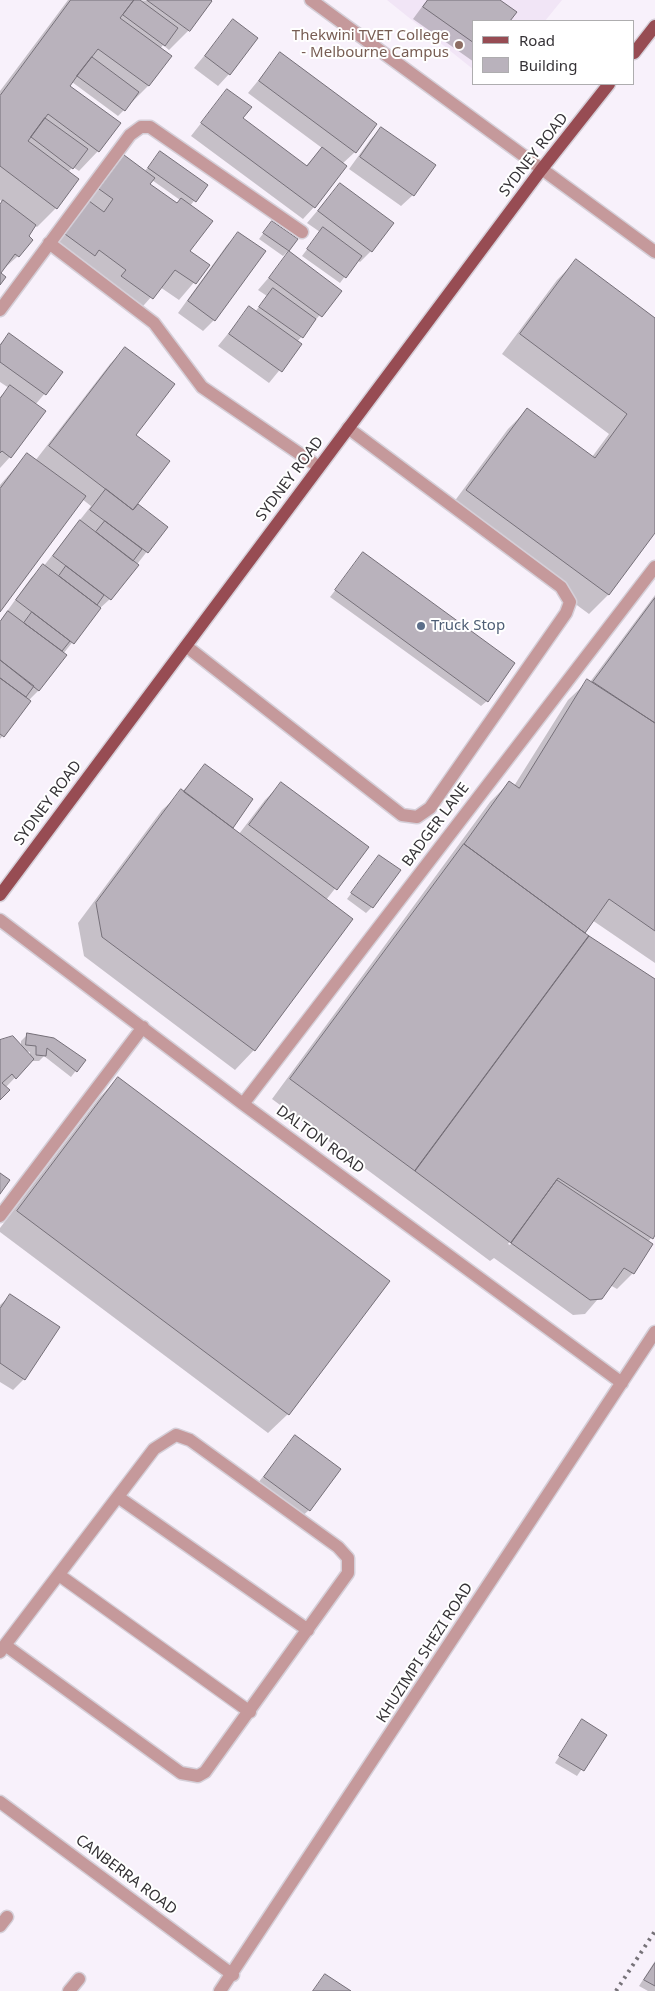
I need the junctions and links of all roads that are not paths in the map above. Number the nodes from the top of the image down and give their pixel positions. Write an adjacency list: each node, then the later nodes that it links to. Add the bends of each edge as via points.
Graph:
1 (311, 0): 5 (street)
2 (655, 26): 3 (main road)
3 (635, 52)
4 (608, 85): 5 (main road, SYDNEY ROAD)
5 (541, 170): 8 (street); 10 (main road, SYDNEY ROAD)
6 (302, 232): 7 (street, via 150,126 142,127 130,136)
7 (49, 243): 9 (street); 11 (street, via 154,323 202,387)
8 (655, 252)
9 (0, 310)
10 (348, 428): 11 (main road, SYDNEY ROAD); 13 (street, via 561,587 570,602 566,613 430,808 416,817 402,815)
11 (319, 467): 13 (main road, SYDNEY ROAD)
12 (655, 567): 17 (street, BADGER LANE)
13 (186, 646): 14 (main road, SYDNEY ROAD)
14 (0, 895)
15 (0, 920): 16 (street, DALTON ROAD)
16 (143, 1027): 17 (street, DALTON ROAD); 18 (street)
17 (244, 1104): 20 (street, DALTON ROAD)
18 (0, 1216)
19 (655, 1332): 20 (street, KHUZIMPI SHEZI ROAD)
20 (622, 1383): 27 (street, KHUZIMPI SHEZI ROAD)
21 (118, 1497): 22 (street); 23 (street); 23 (street, via 154,1449 176,1435 190,1440 346,1554 350,1564 348,1573)
22 (58, 1575): 24 (street); 25 (street)
23 (308, 1630): 25 (street)
24 (2, 1648): 25 (street, via 181,1774 198,1776 205,1772)
25 (250, 1712)
26 (0, 1802): 27 (street, CANBERRA ROAD)
27 (233, 1975): 30 (street, KHUZIMPI SHEZI ROAD)
28 (79, 1979): 29 (street)
29 (69, 1991)
30 (220, 1991)

